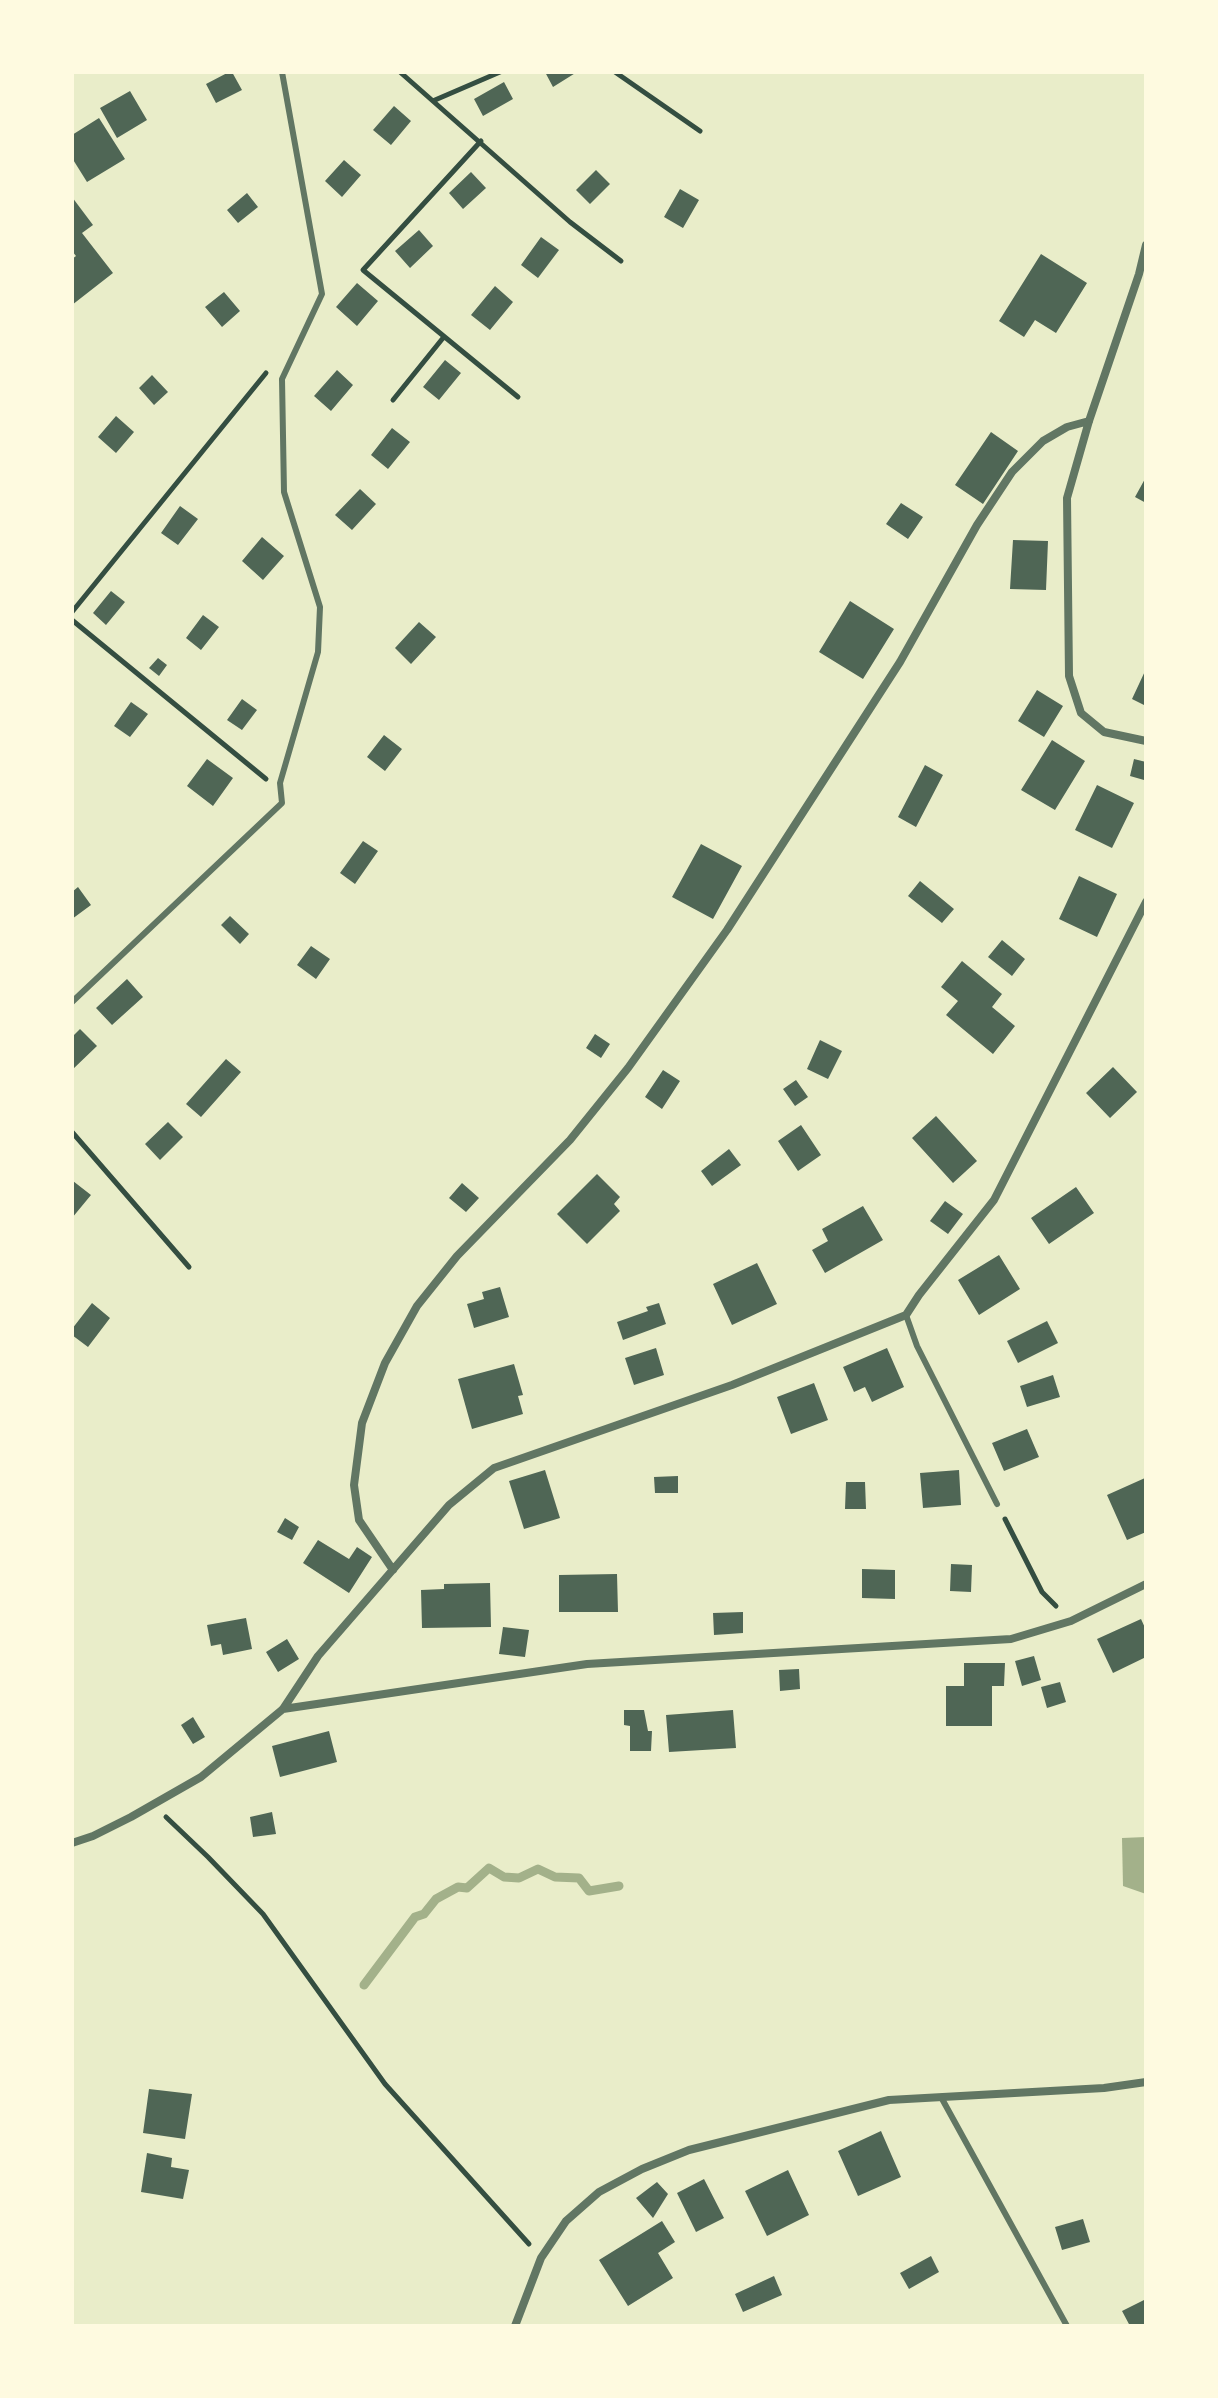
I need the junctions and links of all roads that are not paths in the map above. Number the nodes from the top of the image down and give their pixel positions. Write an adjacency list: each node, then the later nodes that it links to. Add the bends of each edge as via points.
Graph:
1 (282, 72): 6 (lane, via 322,294 282,379 284,492 320,607 318,652 280,783 282,803)
2 (1146, 245): 3 (street)
3 (1089, 421): 4 (street, via 1067,498 1069,676 1081,713 1104,732); 9 (street, via 1043,441 1012,472 900,662 709,955 570,1140 457,1256 417,1306 385,1363 362,1423 354,1485 359,1520)
4 (1146, 741)
5 (1146, 902): 7 (street, via 994,1200)
6 (72, 1002)
7 (906, 1315): 8 (lane); 9 (street, via 732,1385 494,1468 449,1505)
8 (997, 1504)
9 (393, 1570): 11 (street, via 318,1656)
10 (1146, 1584): 11 (street, via 1071,1621 1011,1639 587,1664)
11 (283, 1709): 12 (street, via 201,1777)
12 (72, 1843)
13 (1146, 2082): 14 (street)
14 (941, 2097): 15 (street, via 889,2100 689,2150 599,2192 566,2221 541,2258); 16 (lane)
15 (515, 2326)
16 (1067, 2326)

